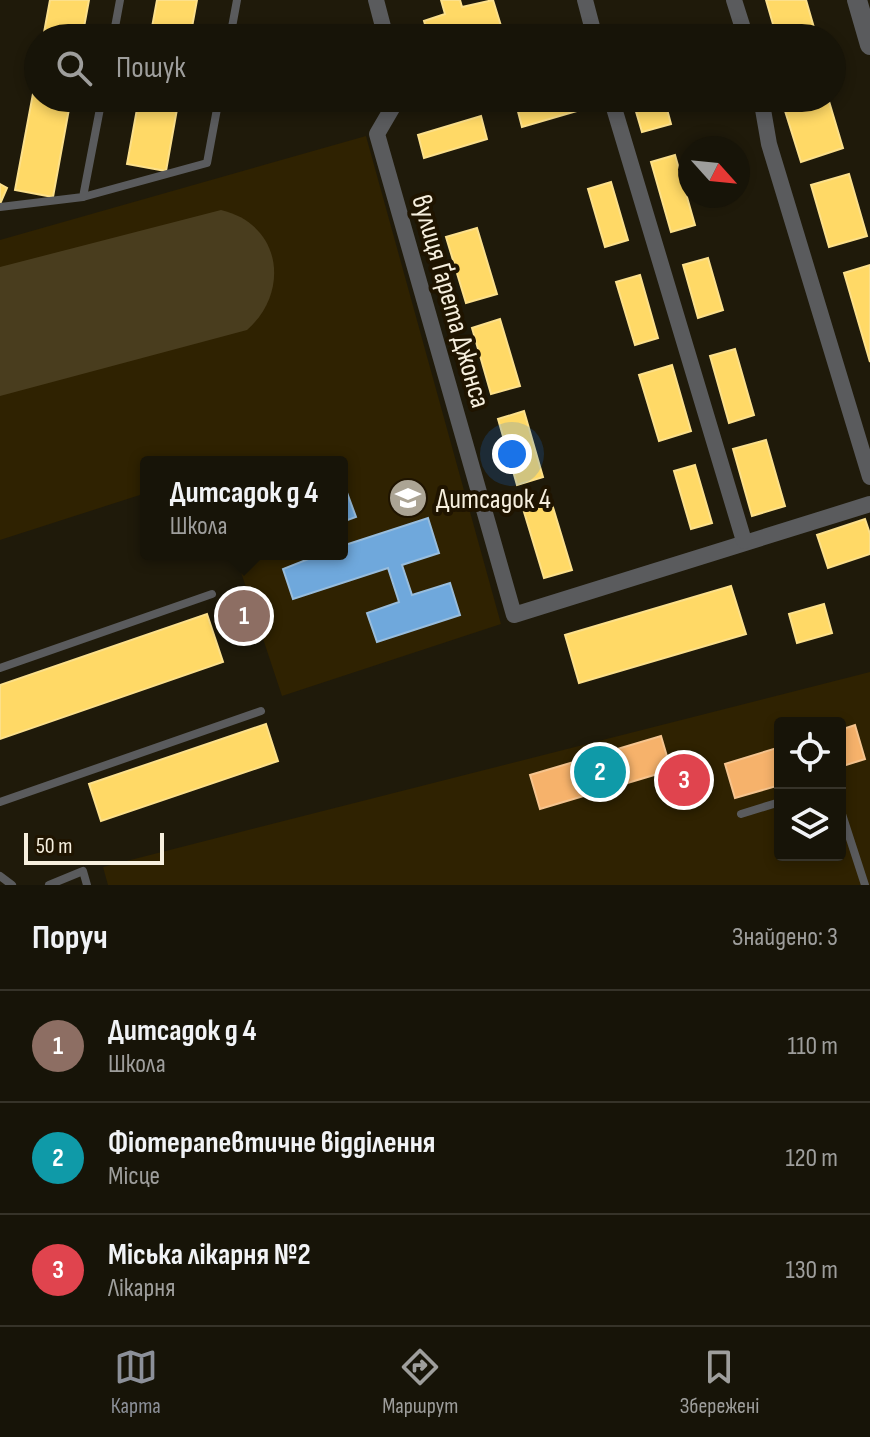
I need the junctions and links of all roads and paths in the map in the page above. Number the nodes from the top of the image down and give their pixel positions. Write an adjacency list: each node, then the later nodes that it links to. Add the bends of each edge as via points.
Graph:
1 (120, 0): 7 (lane)
2 (237, 0): 8 (lane)
3 (376, 0): 9 (street)
4 (585, 0): 10 (street)
5 (734, 0): 11 (street)
6 (857, 0): 12 (street)
7 (116, 24)
8 (233, 24)
9 (382, 24)
10 (591, 24)
11 (742, 24)
12 (870, 45)
13 (99, 112): 18 (lane)
14 (216, 112): 18 (lane, via 207,163)
15 (390, 112): 22 (street, вулиця Ґарета Джонса, via 377,134 514,615)
16 (615, 112): 22 (street)
17 (763, 112): 20 (street)
18 (83, 197): 19 (lane)
19 (0, 207)
20 (870, 477)
21 (870, 504): 22 (street)
22 (744, 541)
23 (212, 594): 24 (lane)
24 (0, 668)
25 (261, 711): 26 (lane)
26 (0, 802)
27 (774, 804): 28 (lane)
28 (741, 814)
29 (846, 826): 34 (lane)
30 (0, 876): 31 (lane)
31 (12, 885)
32 (49, 885): 33 (lane, via 83,871)
33 (87, 885)
34 (865, 885)

